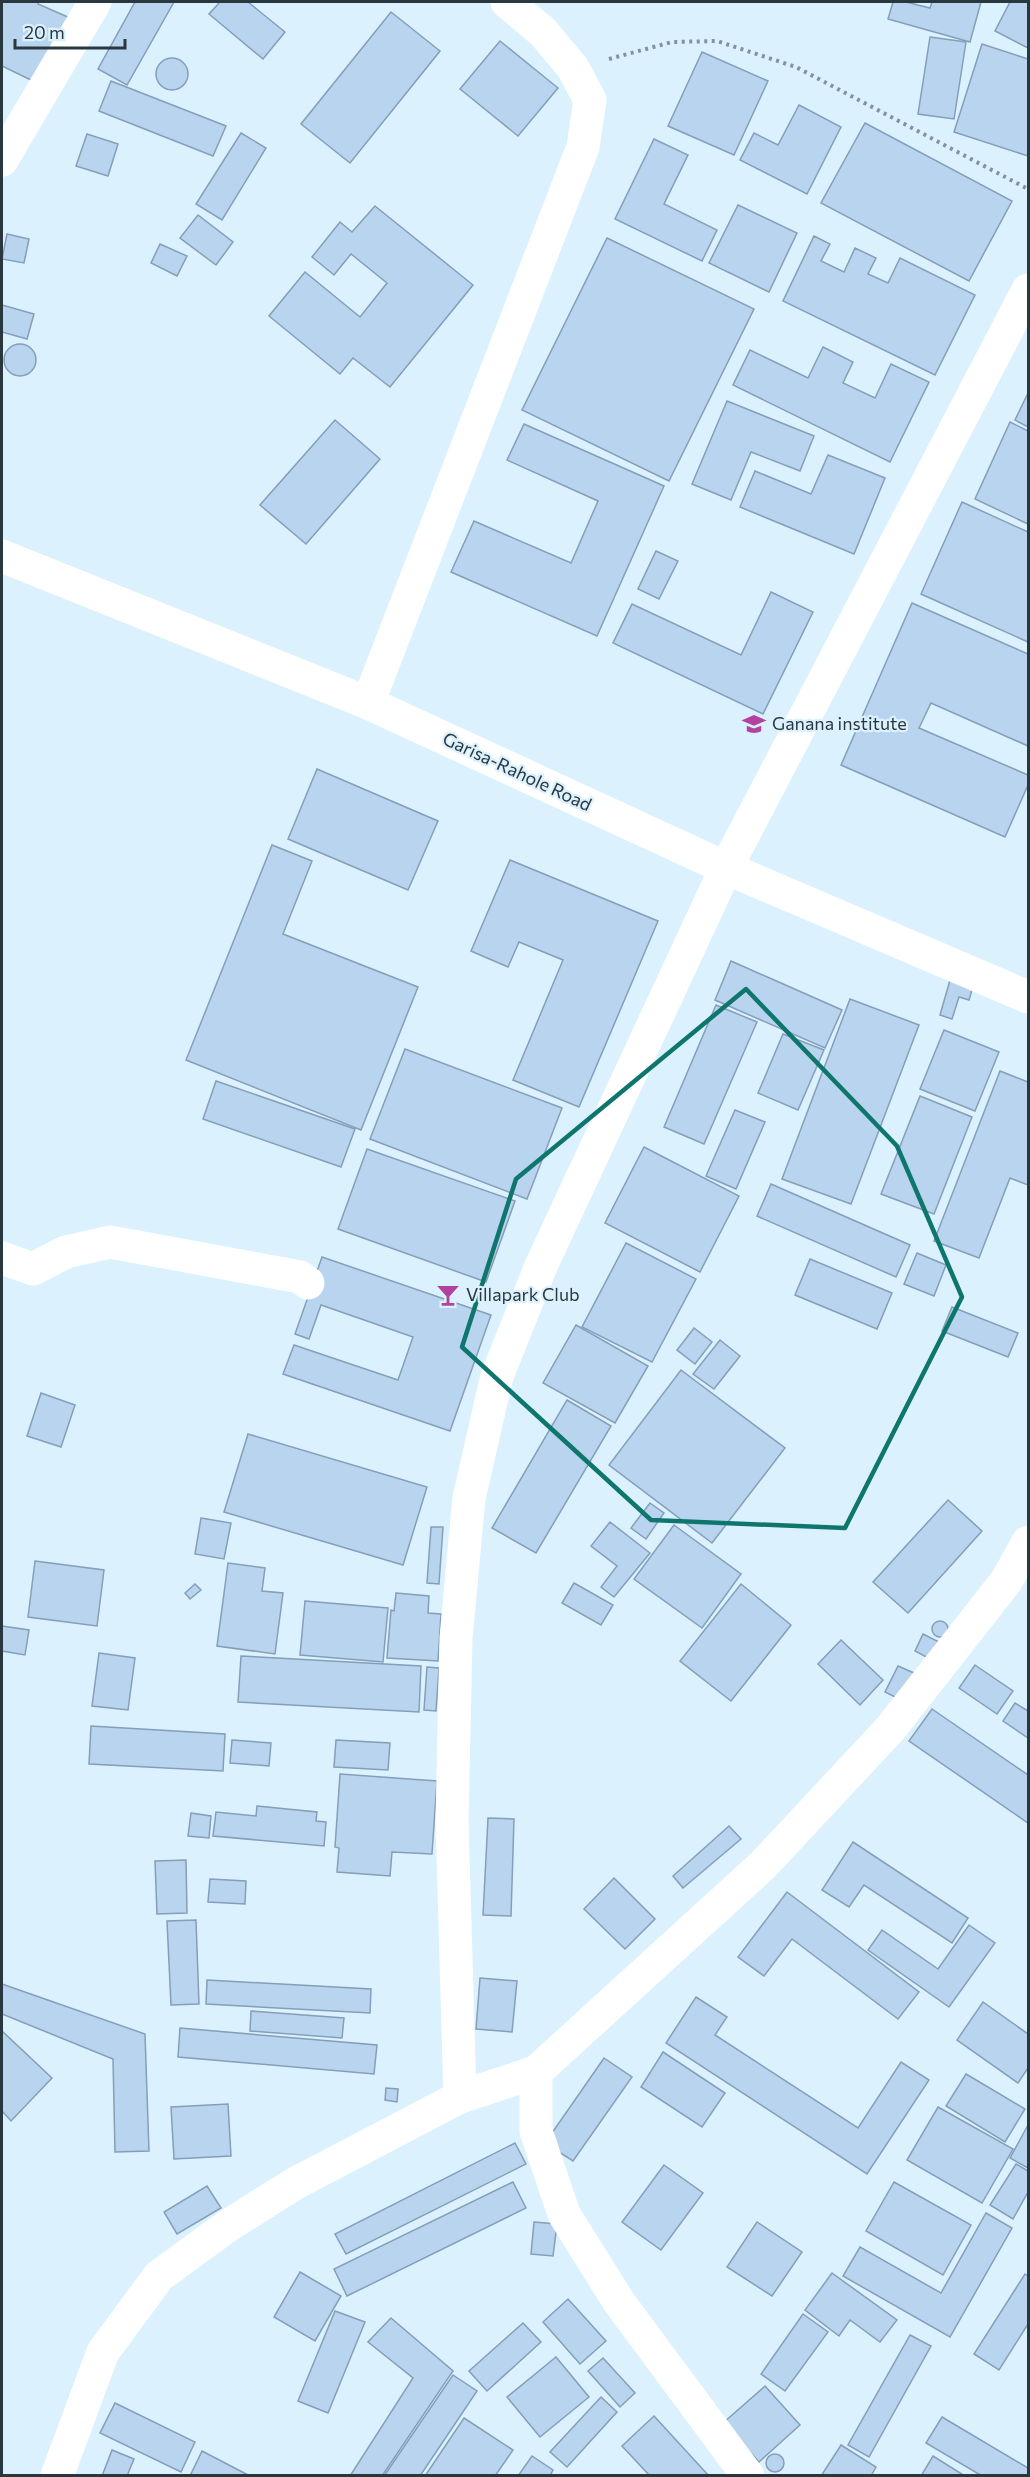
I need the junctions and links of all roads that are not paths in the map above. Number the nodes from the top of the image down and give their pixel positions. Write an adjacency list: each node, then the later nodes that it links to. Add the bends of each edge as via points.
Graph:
1 (95, 2): 3 (street)
2 (507, 2): 6 (street, via 543,32 573,68 590,100 583,147)
3 (2, 160)
4 (1029, 290): 7 (street)
5 (2, 556): 6 (street, Garisa-Rahole Road)
6 (368, 703): 7 (street, Garisa-Rahole Road)
7 (726, 868): 8 (street, Garisa-Rahole Road); 13 (street, via 541,1266 498,1376 469,1498 456,1638 452,1821)
8 (1029, 997)
9 (2, 1258): 10 (street, via 33,1269 66,1252 110,1242 300,1277)
10 (308, 1283)
11 (1029, 1542): 12 (street, via 1007,1580 890,1729 763,1865)
12 (536, 2072): 13 (street); 15 (street, via 536,2131 564,2214 620,2302)
13 (460, 2097): 14 (street, via 296,2183 159,2276 103,2352)
14 (57, 2475)
15 (748, 2475)

